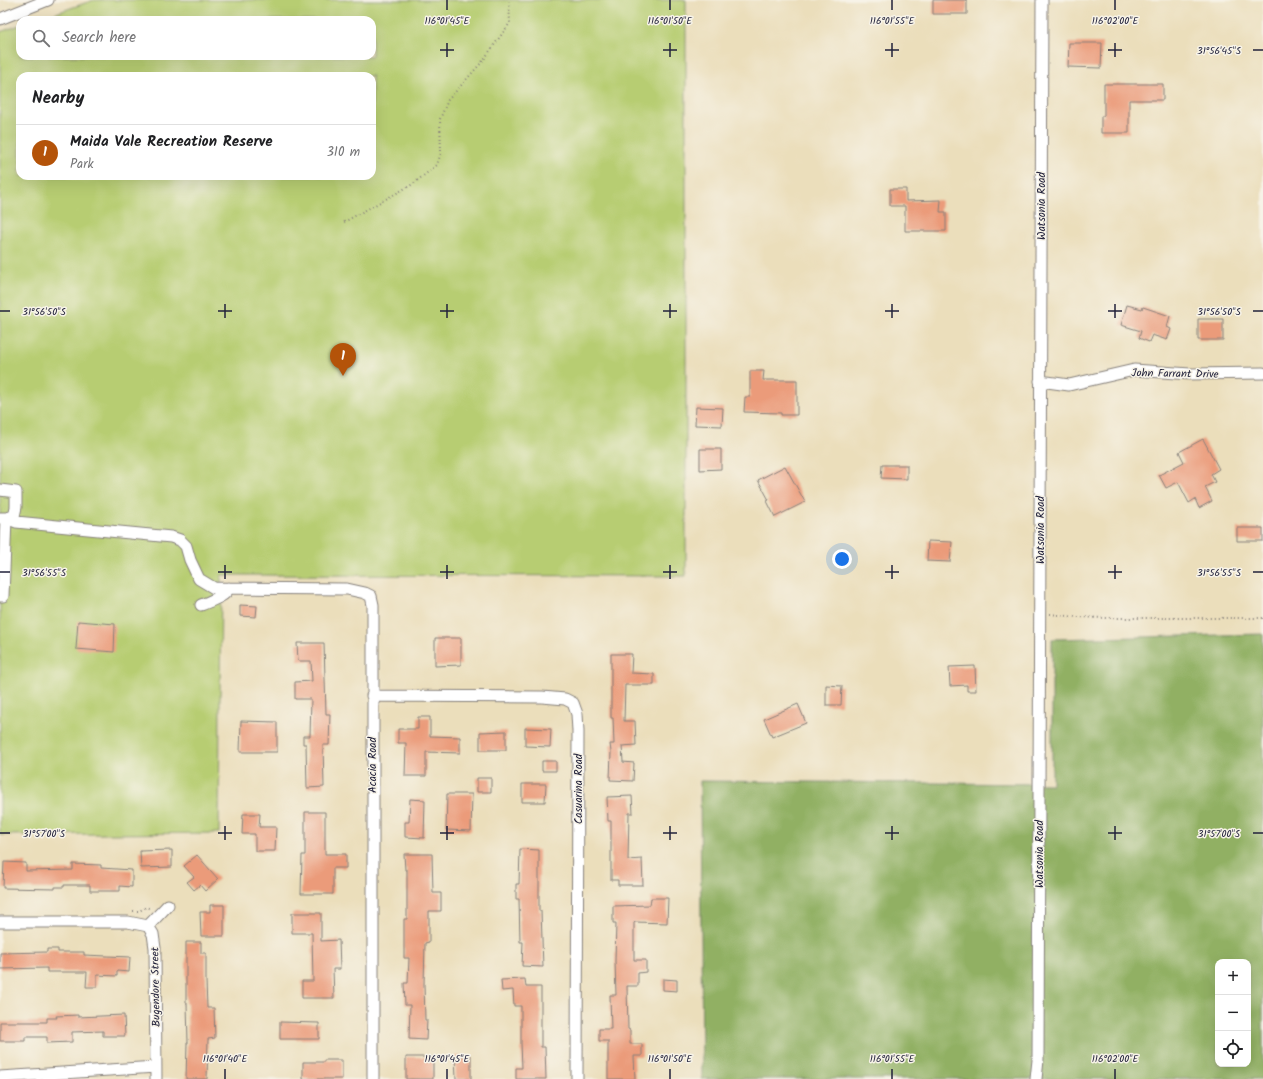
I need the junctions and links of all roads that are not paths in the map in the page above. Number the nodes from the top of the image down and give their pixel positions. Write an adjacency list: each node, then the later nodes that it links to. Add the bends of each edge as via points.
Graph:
1 (48, 0): 3 (street)
2 (1042, 0): 5 (street, Watsonia Road)
3 (0, 19)
4 (1263, 373): 5 (street, John Farrant Drive, via 1190,374 1134,370 1069,385)
5 (1040, 381): 15 (street, Watsonia Road)
6 (0, 490): 7 (street, via 16,492 14,516)
7 (3, 518): 8 (street, via 24,523 171,537 180,540 186,546 199,579 214,588); 9 (street, via 3,596)
8 (228, 588): 10 (street, via 223,595); 11 (street, Acacia Road, via 347,589 371,596)
9 (0, 596)
10 (201, 606)
11 (372, 696): 19 (street, Acacia Road); 20 (street, Casuarina Road, via 542,697 565,698 573,703 578,714)
12 (168, 905): 14 (street)
13 (0, 922): 14 (street, via 128,922)
14 (148, 926): 16 (street, Bugendore Street, via 153,934 155,948)
15 (1038, 1060): 21 (street, Watsonia Road); 22 (street, Watsonia Road)
16 (156, 1066): 17 (street); 18 (street, Bugendore Street)
17 (0, 1077)
18 (156, 1079)
19 (373, 1079)
20 (577, 1079)
21 (1036, 1079)
22 (1042, 1079)

